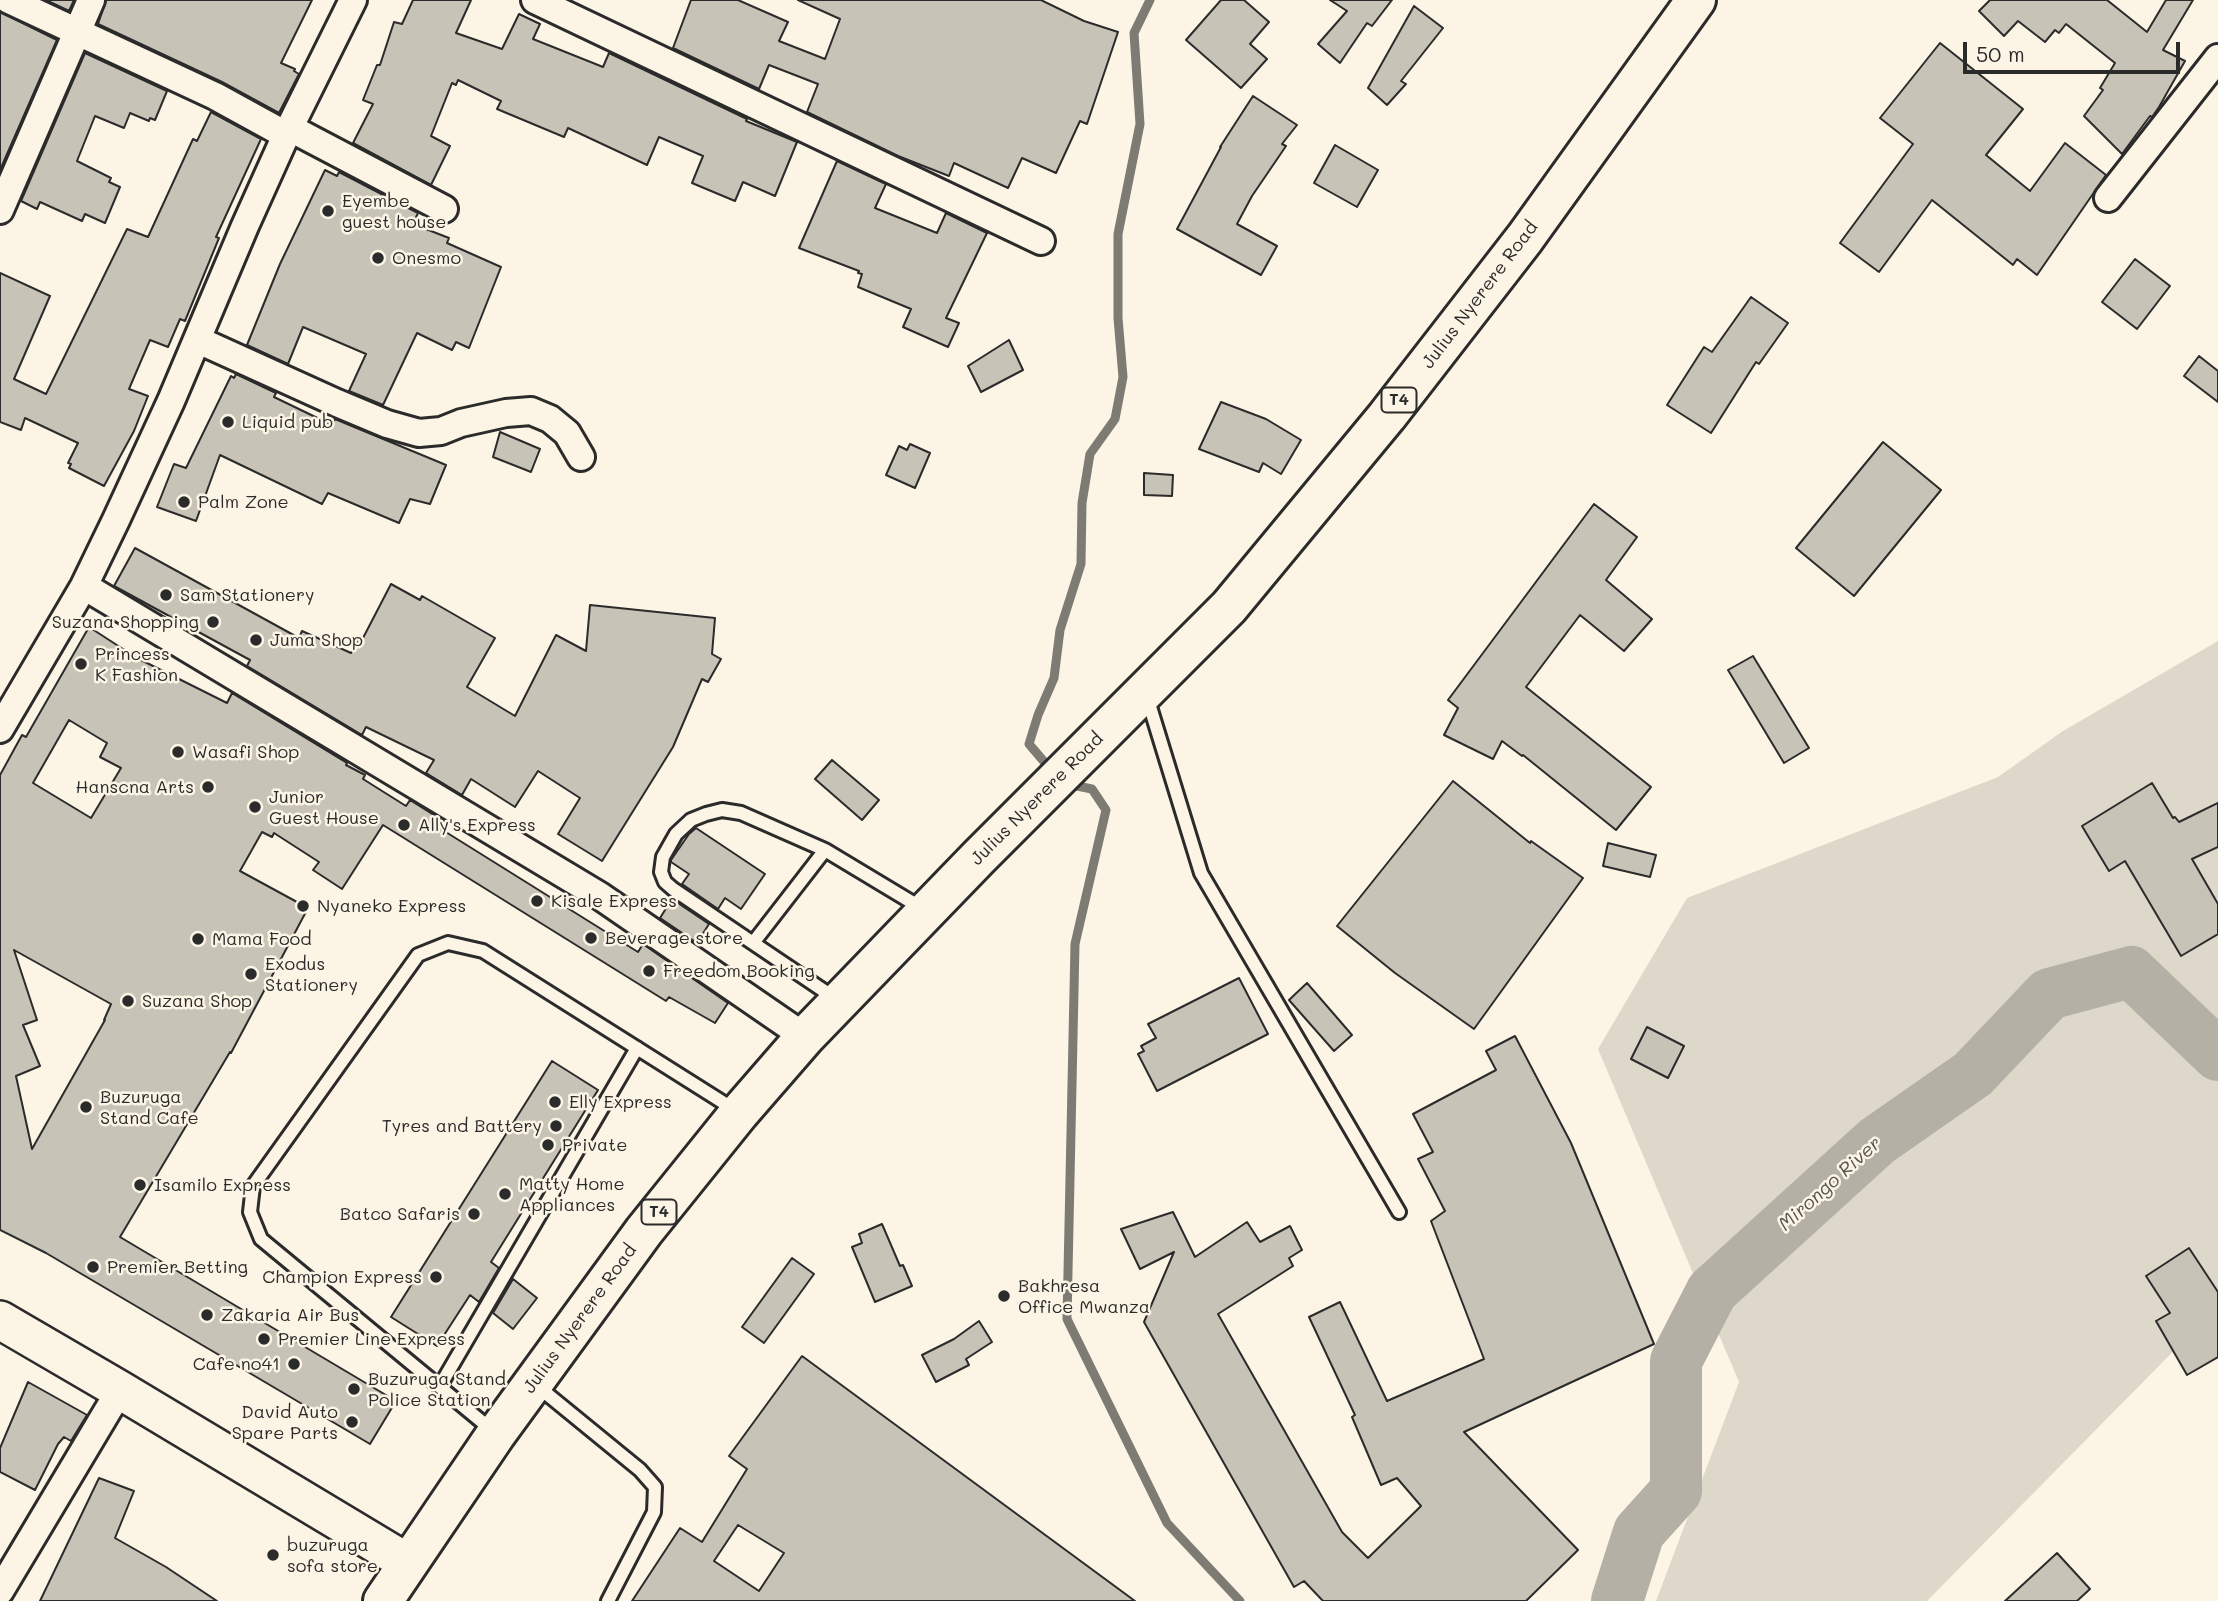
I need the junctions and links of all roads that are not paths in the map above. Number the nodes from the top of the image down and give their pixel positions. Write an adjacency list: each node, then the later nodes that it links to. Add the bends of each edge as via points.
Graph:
1 (9, 0): 6 (street)
2 (91, 0): 6 (street)
3 (353, 0): 8 (street)
4 (535, 0): 12 (street)
5 (1696, 0): 16 (highway, Julius Nyerere Road / T4, via 1525,238 1387,416 1229,607)
6 (77, 32): 8 (street); 11 (street)
7 (2218, 58): 9 (street)
8 (288, 132): 10 (street); 13 (street)
9 (2108, 198)
10 (444, 209)
11 (0, 210)
12 (1041, 241)
13 (198, 340): 14 (street, via 337,403 419,433 531,411 567,433); 15 (street)
14 (581, 457)
15 (84, 586): 17 (street); 22 (street, via 600,896)
16 (1145, 691): 19 (highway, Julius Nyerere Road / T4); 25 (lane, via 1201,873)
17 (0, 729)
18 (825, 850): 19 (lane); 20 (lane); 20 (lane, via 758,819 722,810 691,820 676,834 663,857 665,882)
19 (926, 911): 21 (highway, Julius Nyerere Road / T4)
20 (753, 943): 21 (lane)
21 (839, 1001): 22 (highway, Julius Nyerere Road / T4)
22 (804, 1037): 24 (highway, Julius Nyerere Road / T4)
23 (637, 1048): 24 (lane); 28 (lane); 28 (lane, via 483,951 448,943 418,955 253,1186 250,1212 261,1238)
24 (739, 1113): 27 (highway, Julius Nyerere Road / T4, via 644,1231)
25 (1399, 1212)
26 (0, 1320): 29 (main road)
27 (533, 1383): 30 (highway, Julius Nyerere Road / T4); 34 (lane, via 640,1470 654,1488 654,1512)
28 (439, 1386): 30 (lane)
29 (120, 1390): 31 (main road); 32 (street)
30 (496, 1434): 31 (highway, Julius Nyerere Road / T4)
31 (408, 1563): 33 (highway, Julius Nyerere Road / T4)
32 (0, 1591)
33 (383, 1601)
34 (608, 1601)

